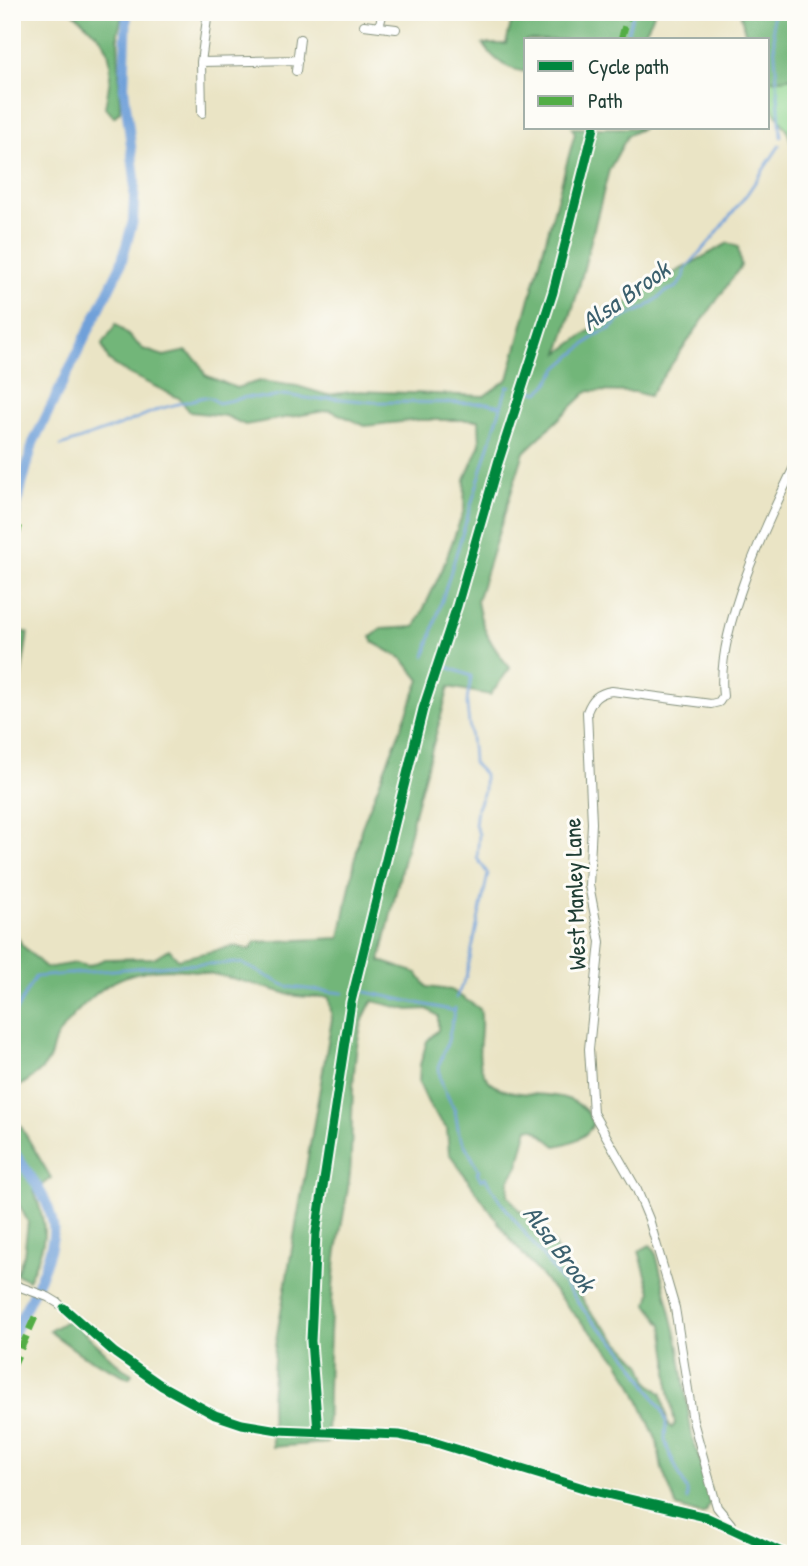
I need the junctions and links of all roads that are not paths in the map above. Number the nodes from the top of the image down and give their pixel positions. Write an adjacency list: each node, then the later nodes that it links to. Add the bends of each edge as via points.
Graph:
1 (208, 12): 8 (street)
2 (383, 12): 4 (street)
3 (363, 25): 4 (street)
4 (379, 27): 5 (street)
5 (396, 29)
6 (300, 39): 7 (street)
7 (298, 60): 8 (street); 9 (street)
8 (201, 62): 10 (street)
9 (296, 71)
10 (202, 113)
11 (796, 463): 13 (street, West Manley Lane, via 736,607 724,654 719,702 612,691 596,696 587,712 592,823 589,885 600,942 590,1019 591,1101 649,1219 675,1308 693,1421)
12 (16, 1285): 14 (street, via 48,1297 115,1353 215,1415 261,1429 399,1435 430,1441 590,1490)
13 (717, 1507): 14 (street); 15 (street, West Manley Lane)
14 (706, 1517): 15 (street)
15 (731, 1529): 16 (street)
16 (786, 1554)

